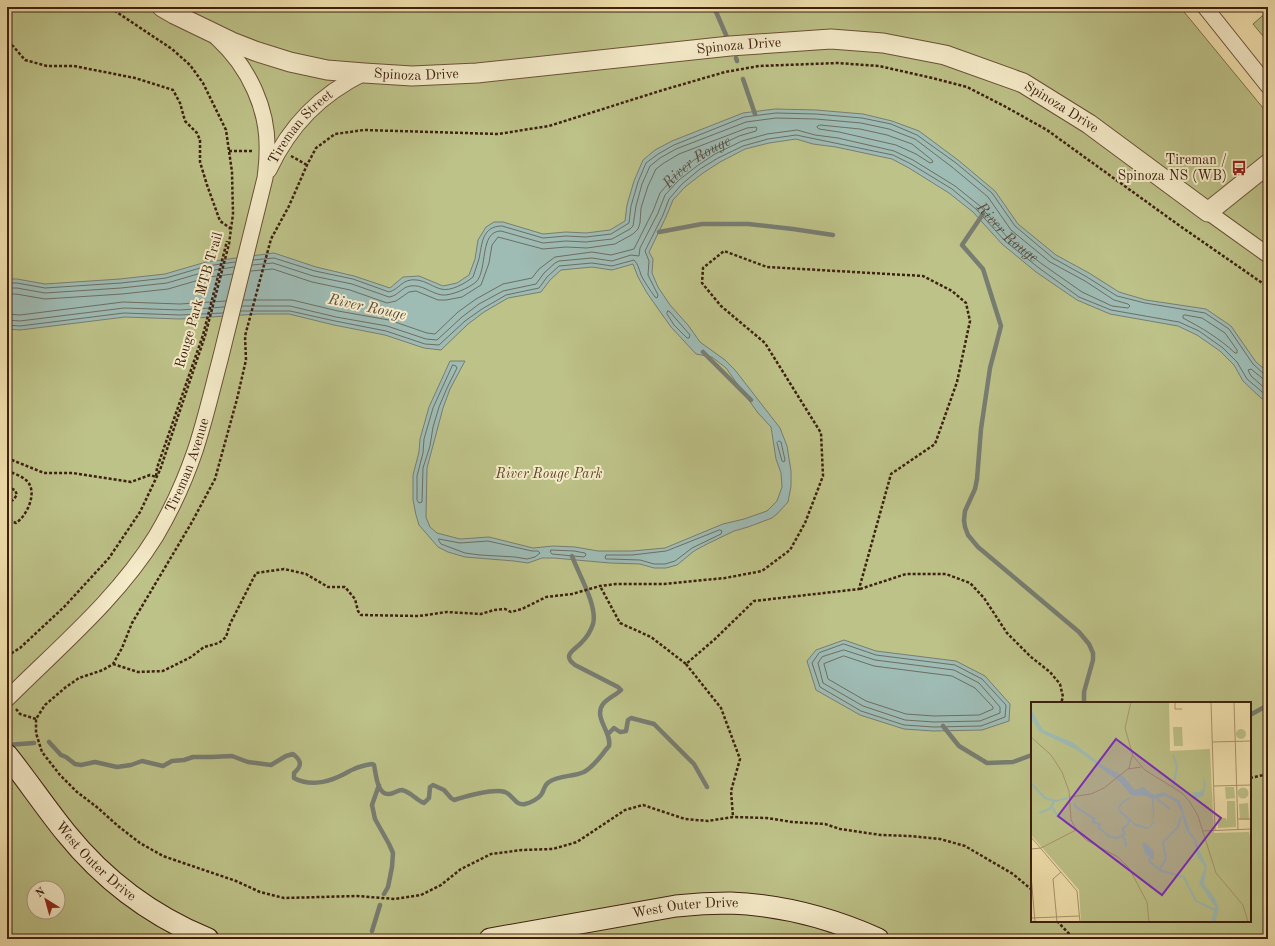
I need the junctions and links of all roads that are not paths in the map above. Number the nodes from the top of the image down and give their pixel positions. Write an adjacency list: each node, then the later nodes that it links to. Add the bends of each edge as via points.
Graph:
1 (162, 7): 3 (street, Spinoza Drive)
2 (1205, 7): 5 (street)
3 (209, 30): 4 (street, Spinoza Drive, via 232,42 290,62 327,70); 7 (street, Tireman Street, via 239,61 258,99 267,135)
4 (364, 73): 7 (street, Tireman Street, via 336,89 306,113 282,143); 8 (street, Spinoza Drive, via 412,76 477,73 730,46 831,39 883,43 945,55 1023,83 1090,124)
5 (1268, 86)
6 (1268, 164): 8 (street)
7 (265, 178): 10 (street, Tireman Avenue, via 195,450 168,514 130,572 102,606)
8 (1208, 212): 9 (street, Spinoza Drive)
9 (1268, 255)
10 (7, 698)
11 (7, 755): 12 (main road, West Outer Drive, via 66,833 104,874 159,915)
12 (208, 939)
13 (490, 939): 14 (main road, West Outer Drive, via 676,906 707,903 784,909 822,918)
14 (878, 939)

